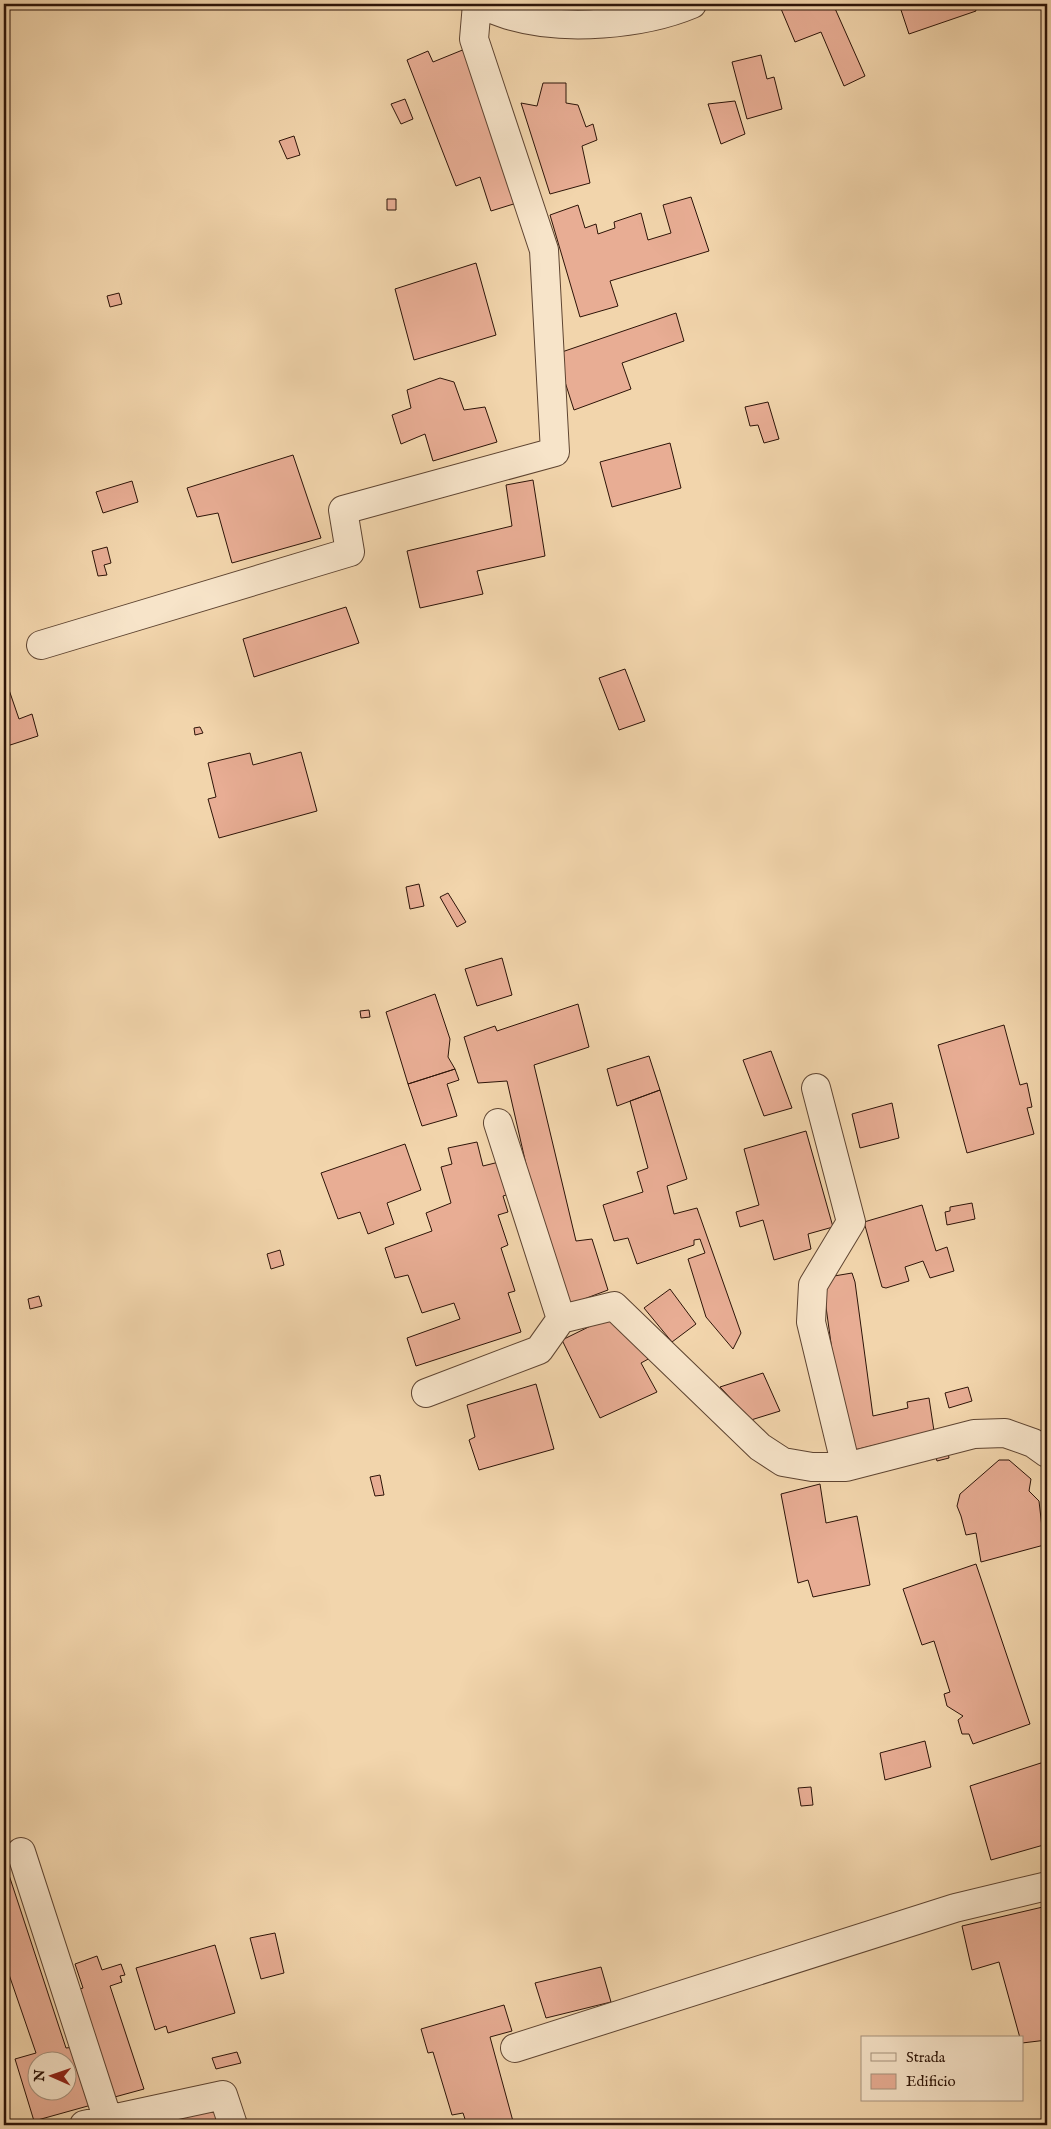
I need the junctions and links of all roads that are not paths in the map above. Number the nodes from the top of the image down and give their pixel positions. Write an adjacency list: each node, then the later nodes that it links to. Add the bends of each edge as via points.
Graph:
1 (478, 4): 2 (street, via 512,16 550,22 608,24 671,12); 3 (street, via 474,39 544,250 555,452 343,510 350,552)
2 (692, 4)
3 (41, 645)
4 (816, 1088): 9 (street, via 851,1222 813,1285 812,1322)
5 (498, 1123): 6 (street)
6 (561, 1319): 7 (street, via 539,1350); 9 (street, via 614,1306 760,1447 783,1462 812,1467)
7 (426, 1392)
8 (1047, 1453): 9 (street, via 1033,1443 1005,1434 974,1434)
9 (846, 1467)
10 (21, 1852): 13 (street)
11 (1047, 1886): 12 (street, via 954,1908)
12 (515, 2048)
13 (96, 2123): 14 (street, via 223,2095)
14 (233, 2125)

